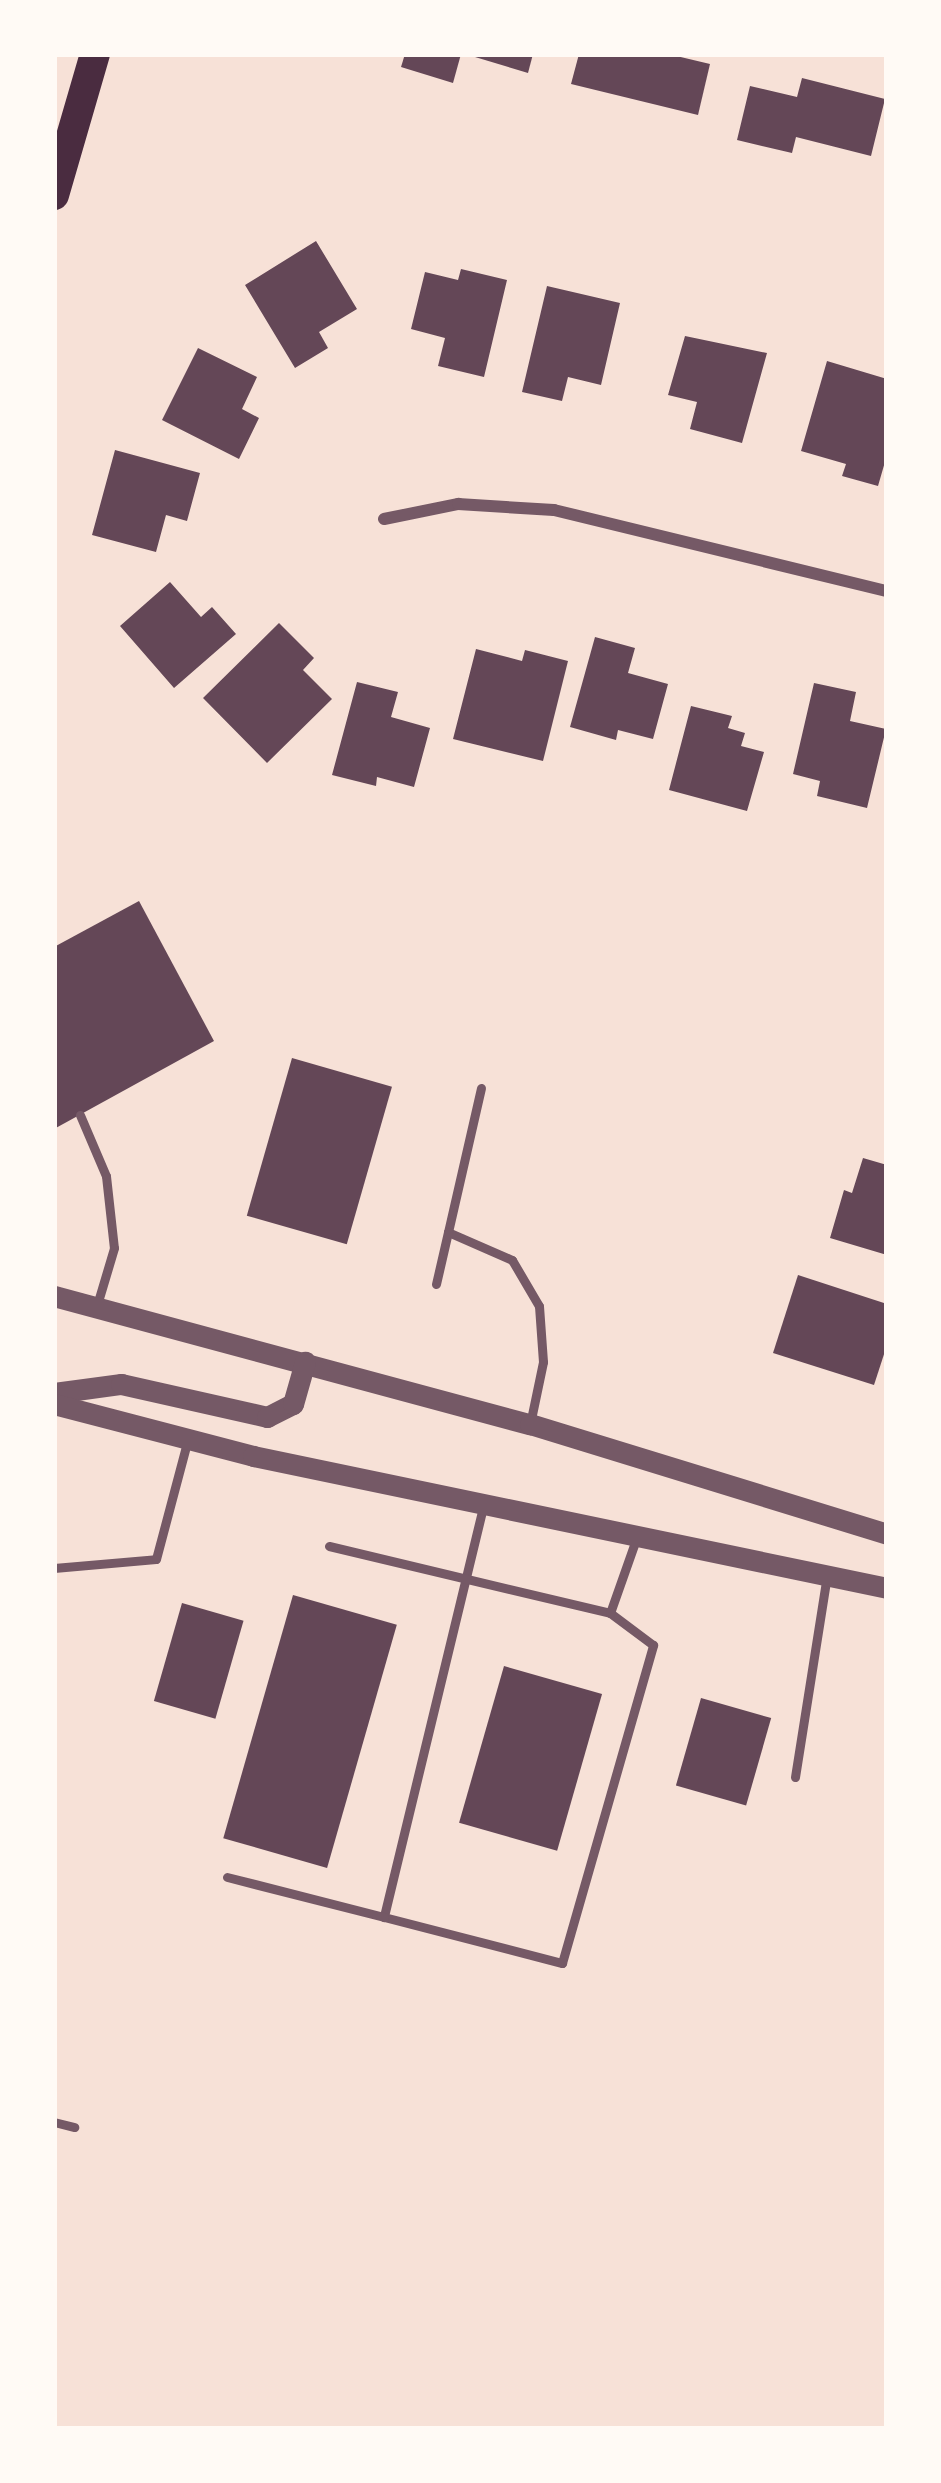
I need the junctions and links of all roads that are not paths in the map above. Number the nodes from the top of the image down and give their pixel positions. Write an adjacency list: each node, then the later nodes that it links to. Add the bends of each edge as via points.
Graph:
1 (95, 54): 2 (main road)
2 (54, 195)
3 (384, 519): 4 (street, via 458,504 554,510)
4 (887, 591)
5 (481, 1088): 7 (lane)
6 (80, 1114): 10 (lane, via 106,1176 114,1248)
7 (448, 1232): 8 (lane); 14 (lane, via 512,1260 539,1306 543,1362)
8 (436, 1284)
9 (54, 1296): 10 (street)
10 (96, 1308): 11 (street)
11 (305, 1362): 12 (street, via 293,1404 266,1417 121,1384); 14 (street)
12 (54, 1394)
13 (54, 1404): 15 (street)
14 (530, 1424): 18 (street)
15 (188, 1439): 16 (street); 20 (lane, via 156,1559)
16 (484, 1503): 17 (street); 22 (lane)
17 (638, 1534): 21 (street); 24 (lane)
18 (887, 1534)
19 (328, 1546): 22 (lane)
20 (54, 1568)
21 (827, 1574): 23 (street); 25 (lane)
22 (468, 1580): 24 (lane); 27 (lane)
23 (887, 1588)
24 (610, 1613): 27 (lane, via 653,1645 562,1963)
25 (795, 1777)
26 (227, 1877): 27 (lane)
27 (383, 1917)
28 (54, 2122): 29 (lane)
29 (74, 2127)

